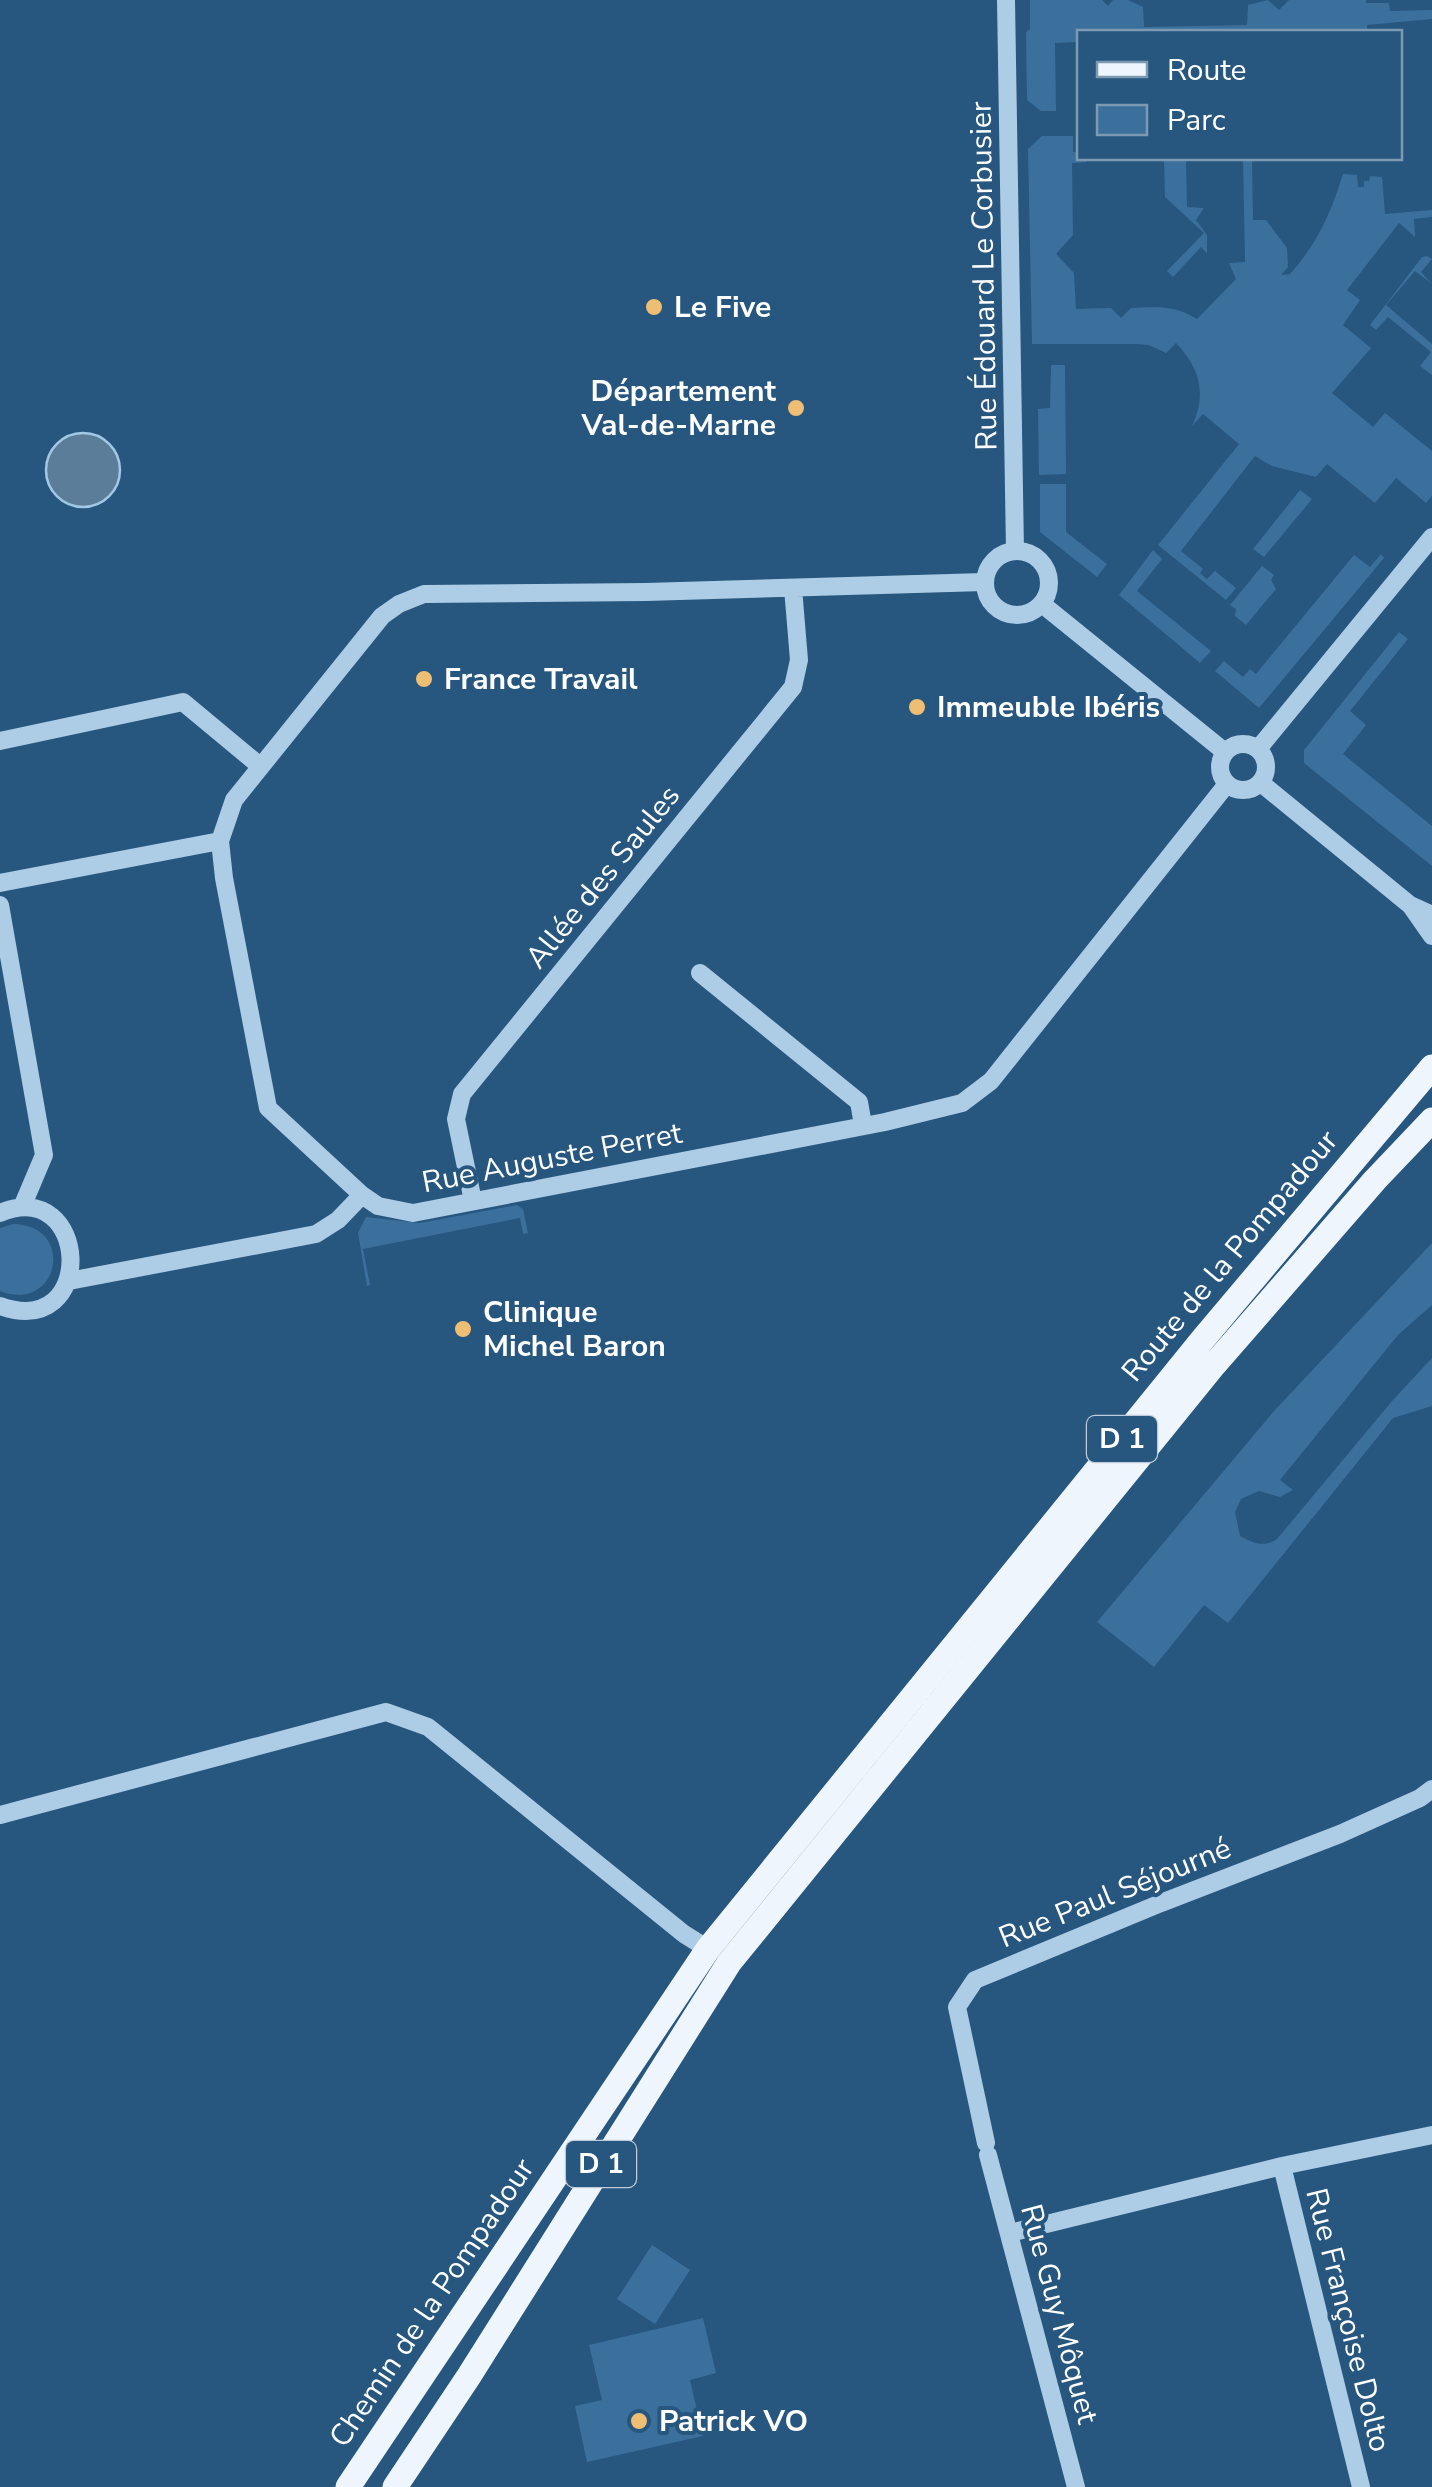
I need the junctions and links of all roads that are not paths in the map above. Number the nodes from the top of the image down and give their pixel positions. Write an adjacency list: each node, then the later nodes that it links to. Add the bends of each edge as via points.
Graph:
1 (1006, 0): 3 (street, Rue Édouard Le Corbusier)
2 (1432, 537): 8 (street)
3 (1014, 551): 4 (street, via 997,557); 6 (street, via 1043,564 1049,584)
4 (984, 582): 5 (street, Rue Auguste Perret); 6 (street, via 990,601 1005,614 1025,615)
5 (794, 588): 10 (street, Rue Auguste Perret, via 424,594 382,616); 24 (street, Allée des Saules, via 799,660 793,687 462,1094 456,1119)
6 (1042, 604): 9 (street)
7 (0, 741): 10 (street, via 183,702)
8 (1258, 749): 9 (street, via 1242,744); 11 (street, via 1267,769)
9 (1225, 752): 12 (street, via 1220,769)
10 (260, 766): 13 (street, Rue Auguste Perret, via 234,800)
11 (1261, 783): 12 (street, via 1248,790); 16 (street)
12 (1227, 784): 22 (street, Rue Auguste Perret, via 991,1082 962,1103)
13 (220, 841): 14 (street); 23 (street, Rue Auguste Perret, via 268,1108)
14 (0, 883)
15 (0, 904): 25 (street, via 44,1155)
16 (1410, 905): 17 (street); 18 (street)
17 (1432, 915)
18 (1432, 936)
19 (700, 973): 22 (street, via 859,1102)
20 (1432, 1067): 31 (main road, Route de la Pompadour / D 1)
21 (1432, 1120): 38 (main road, Route de la Pompadour / D 1, via 1214,1365 729,1963)
22 (864, 1125): 24 (street, Rue Auguste Perret)
23 (362, 1195): 24 (street, Rue Auguste Perret, via 378,1206 413,1213); 27 (street, via 316,1234)
24 (474, 1201)
25 (22, 1207): 26 (street); 27 (street, via 60,1224 74,1256)
26 (0, 1212)
27 (69, 1282): 28 (street, via 33,1310)
28 (0, 1306)
29 (1432, 1788): 34 (street, Rue Paul Séjourné, via 1340,1834 975,1980 957,2008)
30 (0, 1815): 32 (street, via 386,1712 428,1727)
31 (817, 1815): 32 (main road, Chemin de la Pompadour / D 1)
32 (708, 1949): 37 (main road, Chemin de la Pompadour / D 1)
33 (1432, 2135): 35 (street)
34 (987, 2149): 36 (street, Rue Guy Môquet)
35 (1282, 2166): 36 (street); 40 (street, Rue Françoise Dolto)
36 (1010, 2233): 39 (street, Rue Guy Môquet)
37 (348, 2487)
38 (396, 2487)
39 (1076, 2487)
40 (1361, 2487)

